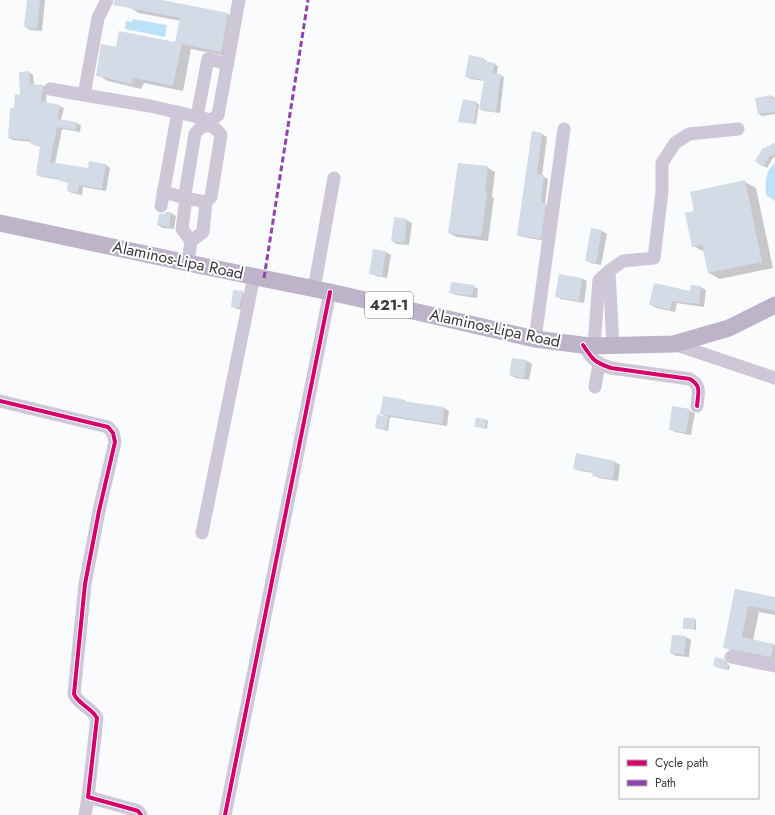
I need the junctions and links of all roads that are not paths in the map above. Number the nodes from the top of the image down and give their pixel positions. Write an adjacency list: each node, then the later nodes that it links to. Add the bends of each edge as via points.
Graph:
1 (108, 0): 5 (street, via 98,18)
2 (240, 0): 3 (street)
3 (228, 64): 7 (street, via 208,59); 8 (street, via 218,115)
4 (50, 89): 5 (street)
5 (84, 94): 6 (street)
6 (178, 112): 7 (street); 12 (street)
7 (197, 116): 8 (street)
8 (210, 123): 13 (street, via 195,134 185,189); 14 (street, via 221,135 211,197)
9 (564, 129): 23 (street)
10 (738, 129): 19 (street, via 689,134 675,143 662,163 662,192 654,258 623,261)
11 (334, 178): 21 (street)
12 (163, 192): 13 (street); 15 (street)
13 (186, 198): 14 (street); 17 (street, via 182,229)
14 (206, 202): 17 (street, via 202,232)
15 (161, 206)
16 (0, 223): 18 (main road, Alaminos-Lipa Road / 421-1)
17 (191, 241): 18 (street)
18 (188, 263): 20 (main road, Alaminos-Lipa Road / 421-1)
19 (609, 270): 25 (street, via 599,280); 26 (street)
20 (254, 276): 21 (main road, Alaminos-Lipa Road / 421-1); 32 (street)
21 (322, 290): 23 (main road, Alaminos-Lipa Road / 421-1); 38 (street)
22 (775, 306): 24 (main road, Alaminos-Lipa Road / 421-1, via 729,328)
23 (535, 338): 25 (main road, Alaminos-Lipa Road / 421-1)
24 (674, 344): 26 (main road, Alaminos-Lipa Road / 421-1); 28 (street)
25 (588, 346): 26 (main road, Alaminos-Lipa Road / 421-1); 27 (street, via 592,359)
26 (613, 346)
27 (599, 364): 29 (street); 31 (street, via 690,379 698,387)
28 (775, 378)
29 (595, 387)
30 (0, 401): 35 (street, via 108,427 114,433 115,442 85,584 74,694 75,698 97,718)
31 (697, 406)
32 (202, 533)
33 (731, 657): 34 (street)
34 (775, 666)
35 (88, 797): 36 (street); 37 (street, via 138,811)
36 (85, 815)
37 (141, 815)
38 (225, 815)

